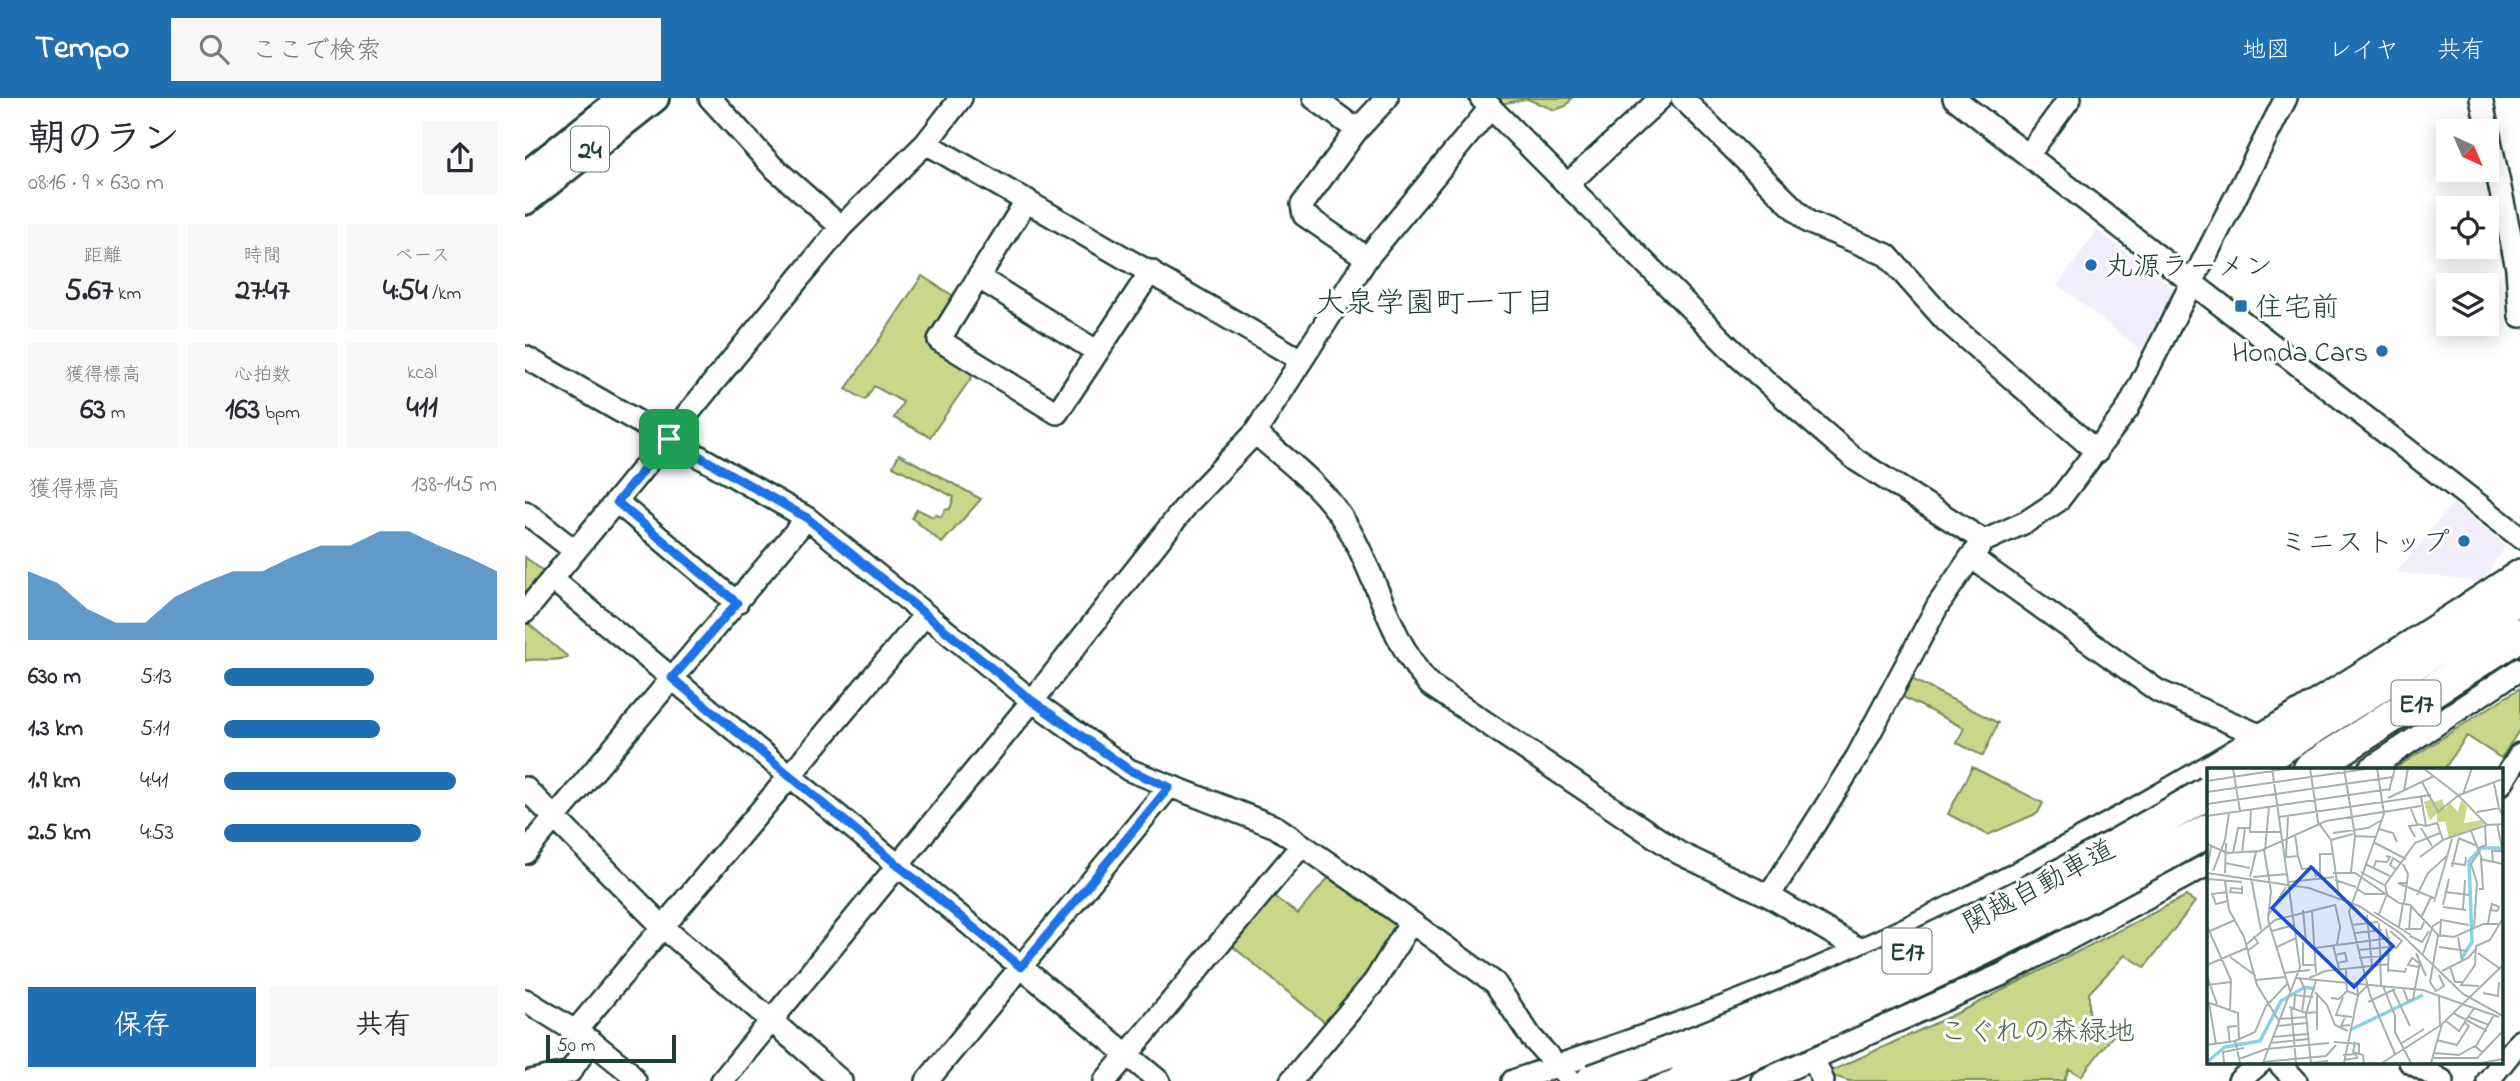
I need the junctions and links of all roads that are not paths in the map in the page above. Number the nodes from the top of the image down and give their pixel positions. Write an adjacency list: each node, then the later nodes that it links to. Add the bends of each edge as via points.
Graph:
1 (623, 98): 17 (main road, 24)
2 (655, 98): 20 (main road, 24)
3 (710, 98): 21 (street, via 772,166)
4 (961, 98): 15 (street)
5 (1314, 98): 14 (street)
6 (1387, 98): 14 (street)
7 (1661, 98): 18 (street)
8 (1682, 98): 32 (street, via 1808,222 1887,255 1945,320)
9 (1954, 98): 16 (street)
10 (2070, 98): 16 (street)
11 (2286, 98): 25 (street)
12 (2481, 98): 26 (street, via 2517,268)
13 (1486, 102): 18 (street); 22 (street)
14 (1357, 130): 22 (street, via 1301,211)
15 (926, 143): 19 (street); 21 (street)
16 (2028, 155): 25 (street)
17 (527, 171)
18 (1569, 183): 37 (street, via 1740,358 1856,460)
19 (1027, 200): 23 (street); 24 (street)
20 (525, 201)
21 (841, 227): 31 (street)
22 (1367, 258): 29 (street)
23 (1151, 271): 27 (street); 29 (street)
24 (978, 277): 27 (street); 27 (street, via 939,340 1057,413)
25 (2190, 282): 32 (street, via 2127,410); 36 (street)
26 (2520, 316)
27 (1097, 351)
28 (525, 357): 31 (street)
29 (1301, 360): 30 (street)
30 (1255, 433): 48 (street, via 1190,501); 68 (street, via 1305,476 1340,515 1410,662 1430,685 1679,853)
31 (669, 439): 33 (street); 35 (street)
32 (2097, 452): 37 (street, via 2058,500)
33 (617, 502): 38 (street); 42 (street)
34 (525, 512): 38 (street)
35 (807, 518): 42 (street); 44 (street)
36 (2520, 537)
37 (1977, 549): 49 (street, via 2158,691); 68 (street, via 1938,605 1857,757)
38 (575, 551): 40 (street)
39 (2520, 570): 49 (street)
40 (552, 579): 43 (street); 47 (street)
41 (2520, 597): 52 (highway, E17)
42 (737, 603): 47 (street)
43 (525, 612)
44 (925, 615): 48 (street); 56 (street)
45 (2520, 634): 53 (highway, E17)
46 (2520, 669): 54 (street)
47 (672, 678): 56 (street); 62 (street)
48 (1031, 700): 58 (street, via 1129,770); 66 (street)
49 (2259, 734): 51 (street)
50 (2520, 754): 57 (street)
51 (2208, 768)
52 (2249, 768)
53 (2312, 768)
54 (2371, 768)
55 (2207, 769): 61 (street)
56 (791, 776): 66 (street); 70 (street)
57 (2503, 781)
58 (1169, 787): 64 (street, via 1276,827); 72 (street)
59 (525, 789): 62 (street)
60 (2207, 793): 94 (highway, 関越自動車道 / E17, bridge, via 1953,930 1753,1019)
61 (2157, 796): 67 (street); 71 (street, via 2009,877)
62 (554, 818): 65 (street); 70 (street)
63 (2207, 831): 95 (highway, 関越自動車道 / E17, bridge, via 2107,888 1929,977)
64 (1302, 845): 69 (street); 77 (street)
65 (525, 853)
66 (898, 864): 72 (street); 74 (street)
67 (2204, 867): 78 (street, via 2003,974)
68 (1769, 896): 71 (street)
69 (1411, 922): 84 (street, via 1495,983 1531,1037); 92 (street, via 1375,981)
70 (663, 927): 74 (street); 75 (street)
71 (1859, 949): 84 (street)
72 (1021, 967): 77 (street); 89 (street)
73 (525, 1000): 75 (street)
74 (771, 1022): 87 (street); 88 (street)
75 (584, 1035): 85 (street, via 570,1072); 86 (street)
76 (2520, 1041): 79 (street)
77 (1127, 1055): 90 (street); 91 (street)
78 (1814, 1060): 96 (street); 97 (street)
79 (2503, 1062)
80 (2260, 1063): 98 (street)
81 (2279, 1063): 99 (street)
82 (2412, 1063): 100 (street)
83 (2502, 1063): 101 (street)
84 (1564, 1073): 93 (street)
85 (530, 1081)
86 (635, 1081)
87 (722, 1081)
88 (841, 1081)
89 (926, 1081)
90 (1105, 1081)
91 (1159, 1081)
92 (1291, 1081)
93 (1513, 1081)
94 (1592, 1081)
95 (1683, 1081)
96 (1762, 1081)
97 (1823, 1081)
98 (2239, 1081)
99 (2296, 1081)
100 (2443, 1081)
101 (2488, 1081)

